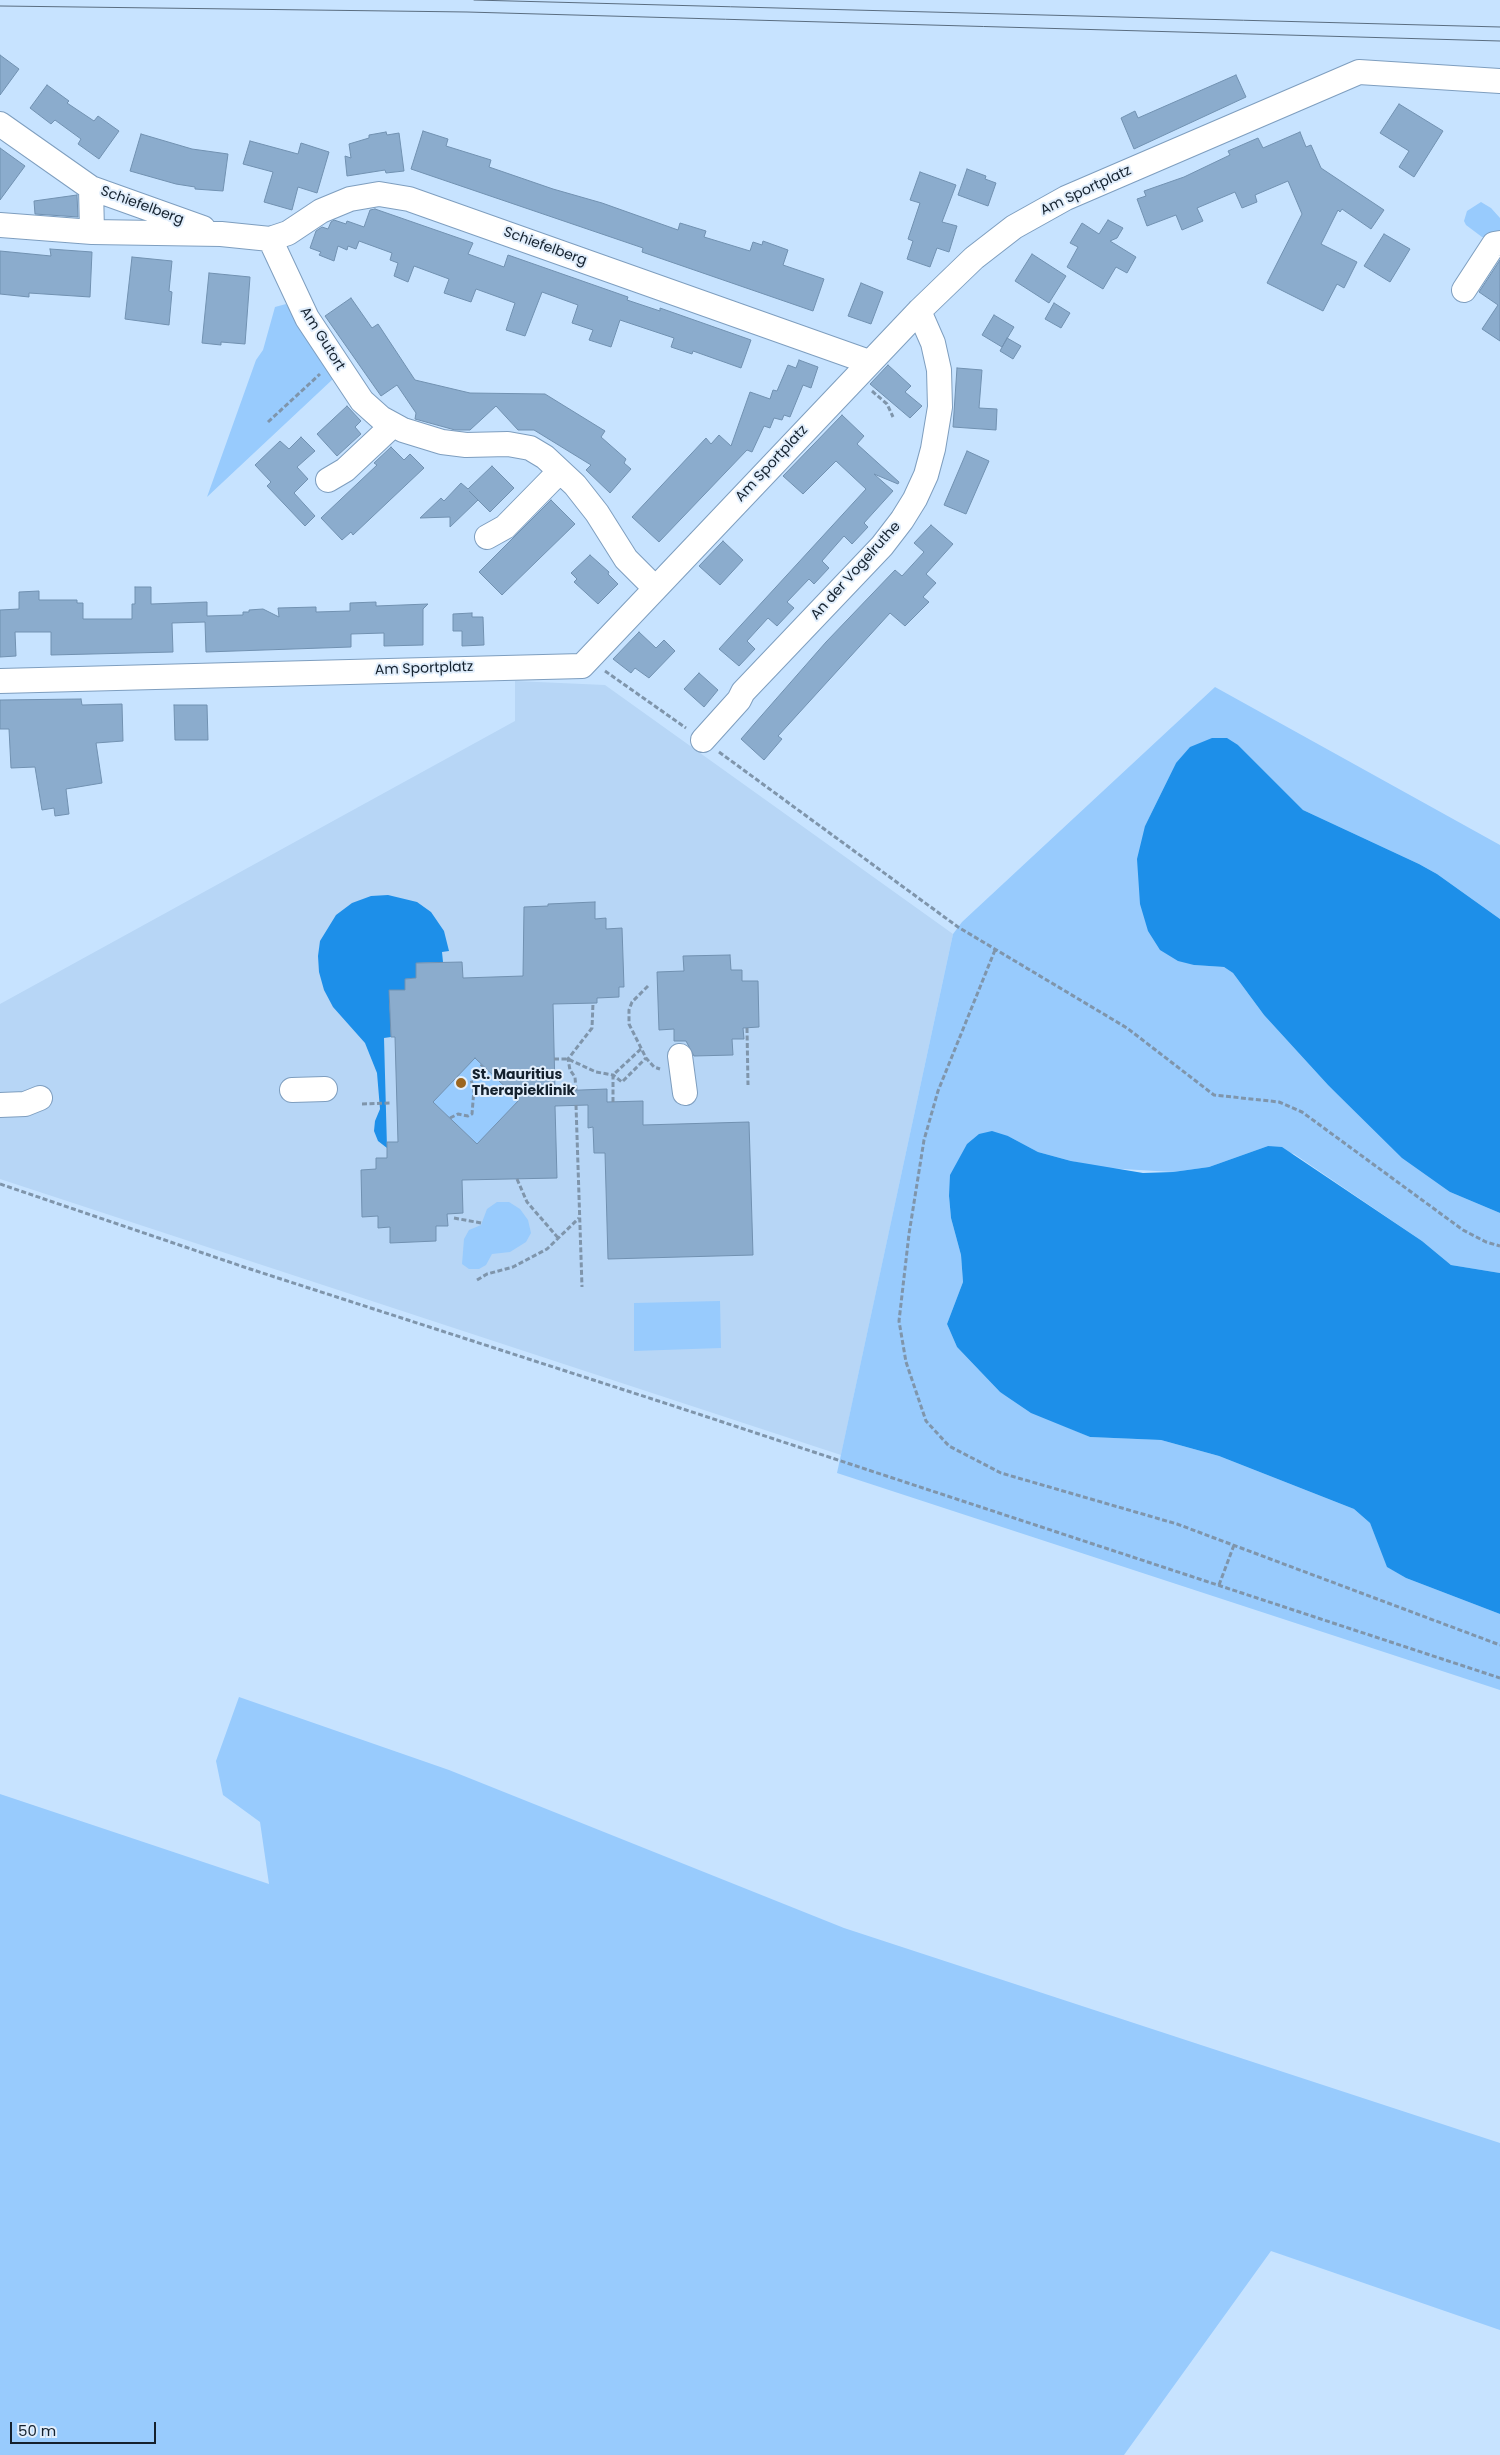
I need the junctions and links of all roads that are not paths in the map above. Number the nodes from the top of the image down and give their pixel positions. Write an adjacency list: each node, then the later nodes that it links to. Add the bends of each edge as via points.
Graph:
1 (1500, 81): 10 (street, Am Sportplatz, via 1359,72 1066,198 1014,228)
2 (0, 124): 3 (street, Schiefelberg)
3 (92, 188): 5 (street, Schiefelberg); 6 (street, Schiefelberg)
4 (0, 225): 5 (street, Schiefelberg)
5 (92, 232): 6 (street, Schiefelberg)
6 (221, 234): 7 (street, Schiefelberg)
7 (270, 238): 11 (street, Schiefelberg, via 288,233 320,211 350,199 379,194 408,199); 12 (street, Am Gutort, via 308,318 335,360 362,401)
8 (1500, 243): 9 (street, via 1494,244)
9 (1464, 290)
10 (919, 311): 11 (street, Am Sportplatz); 18 (street, An der Vogelruthe, via 933,343 939,370 940,407 934,449 915,499 882,546 743,692)
11 (862, 369): 16 (street, Am Sportplatz)
12 (393, 425): 13 (street, Am Gutort, via 442,442 530,448); 14 (street, via 346,470)
13 (560, 471): 15 (street, via 505,527); 16 (street, Am Gutort, via 597,513 626,559)
14 (328, 480)
15 (487, 536)
16 (655, 588): 17 (street, Am Sportplatz, via 582,666)
17 (0, 681)
18 (704, 740)
19 (680, 1062): 22 (street)
20 (325, 1089): 21 (street)
21 (292, 1090)
22 (685, 1093)
23 (0, 1095): 24 (street, via 24,1094 40,1098 25,1104)
24 (0, 1105)

